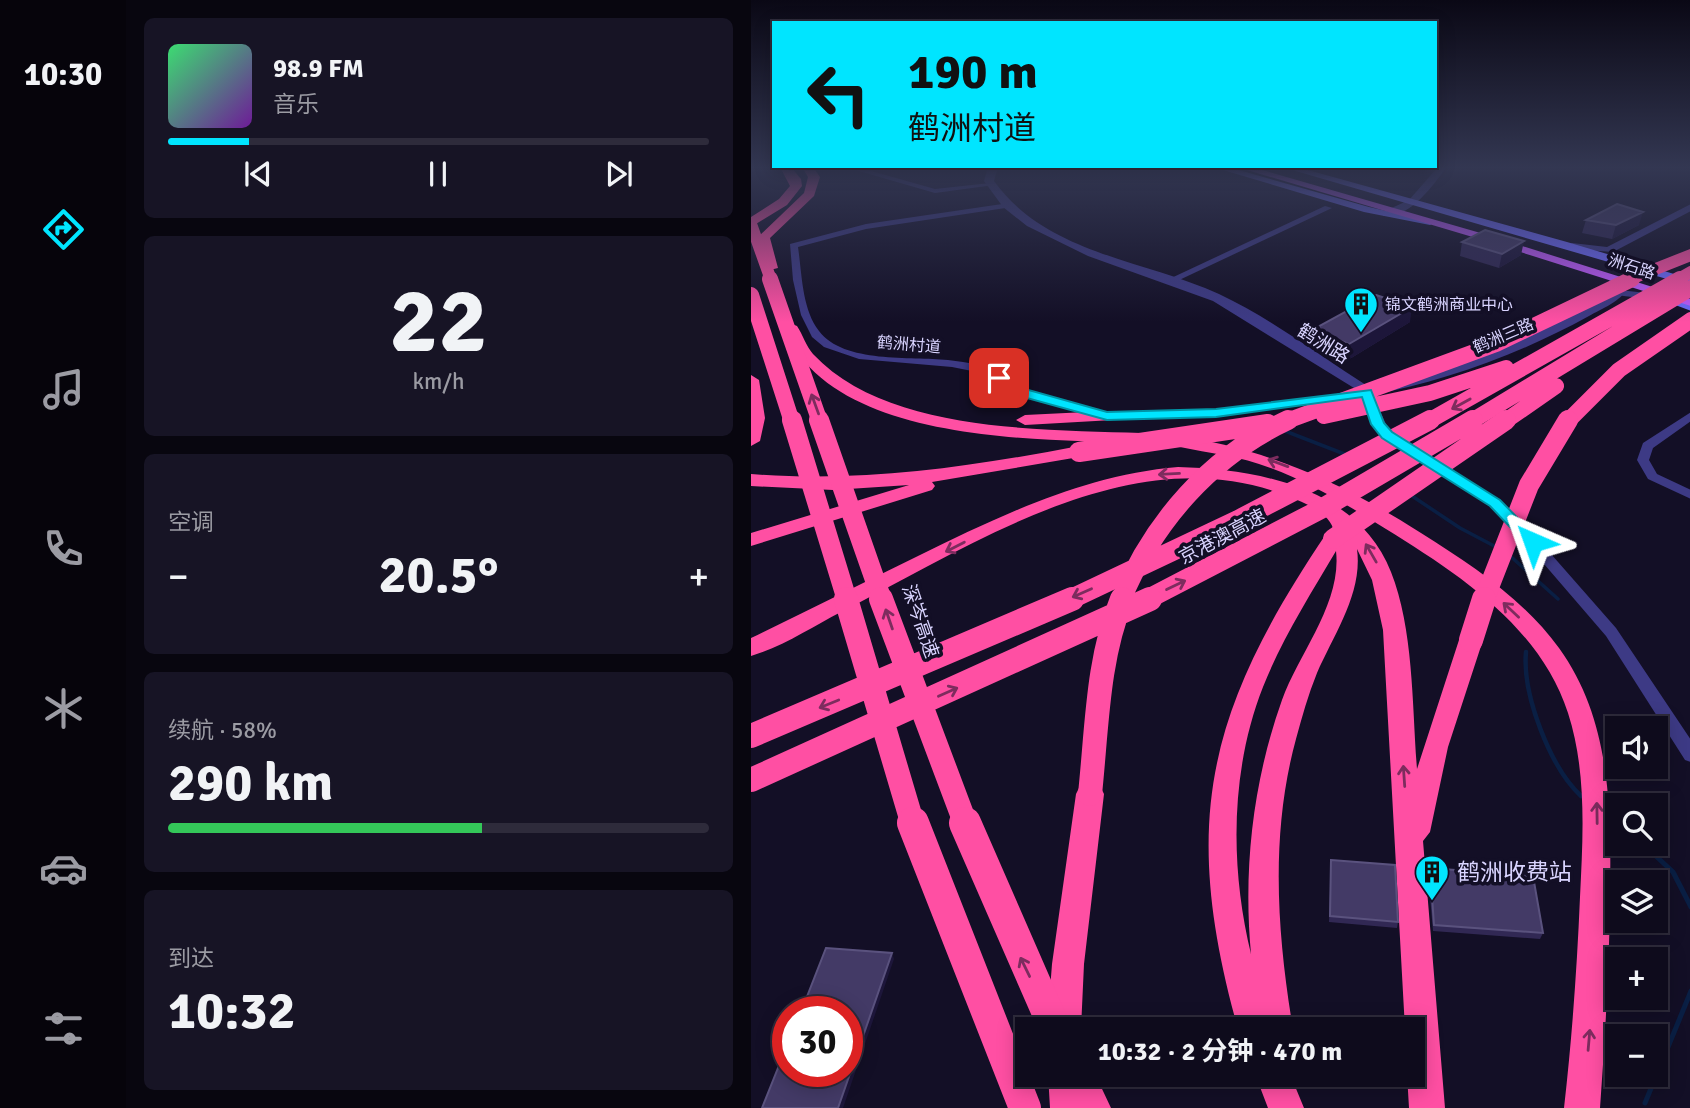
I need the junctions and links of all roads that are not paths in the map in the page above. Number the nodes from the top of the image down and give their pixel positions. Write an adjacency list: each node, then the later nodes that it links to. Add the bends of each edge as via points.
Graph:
1 (782, 219): 27 (highway, via 769,230 763,246 791,328 806,356 820,371 857,394)
2 (920, 219): 29 (street, 鹤洲村道, via 794,246 807,316 816,335 836,348 882,359 1004,374 998,383 1003,387)
3 (1024, 219): 16 (street, 鹤洲路, via 1073,246)
4 (1304, 219): 16 (street)
5 (1425, 219): 15 (main road, 洲石路)
6 (1439, 219): 18 (main road, 洲石路)
7 (1448, 219): 11 (main road)
8 (1668, 219): 11 (street, via 1609,250)
9 (1680, 219): 13 (street, via 1619,252 1623,259)
10 (751, 224): 41 (highway, 深岑高速, one-way to 10, bridge, via 1018,953 925,726)
11 (1563, 244): 13 (main road)
12 (1690, 255): 42 (highway, bridge, via 1471,354 1301,413 1219,462 1179,502 1139,561 1110,638)
13 (1649, 270): 18 (main road)
14 (1690, 271): 31 (highway, bridge, via 1643,292 1529,358 1464,383 1327,415); 37 (highway, 京港澳高速, one-way to 37, bridge, via 1485,391 1281,499 1030,617)
15 (1606, 275): 17 (main road, 洲石路); 19 (street, via 1617,281)
16 (1172, 279): 26 (street, 鹤洲路, via 1219,299)
17 (1633, 283): 21 (main road, 洲石路); 22 (main road)
18 (1690, 287): 24 (highway, 京港澳高速, bridge)
19 (1619, 293): 22 (street, via 1646,295); 26 (street, 鹤洲三路, via 1509,354 1458,372)
20 (751, 295): 49 (highway, bridge, via 919,844)
21 (1690, 303)
22 (1690, 309)
23 (1690, 320): 40 (highway, bridge, via 1624,365 1579,406 1529,486 1497,564 1435,747)
24 (1637, 321): 39 (highway, 京港澳高速, one-way to 24, bridge, via 1197,575 1407,461); 43 (highway, bridge, via 1531,406 1333,539 1281,624 1249,691 1236,732 1222,822 1230,930)
25 (751, 380): 30 (highway, via 758,415)
26 (1366, 392): 29 (street, 鹤洲村道, via 1216,413); 38 (street, via 1387,435 1495,503 1518,524 1611,632)
27 (891, 408): 29 (highway, via 997,420); 55 (highway, one-way to 27, via 1593,990 1595,776 1581,710 1567,680 1522,620 1474,578 1384,519 1328,485 1264,458 1174,440 977,426)
28 (1690, 415): 33 (street, via 1646,446 1643,460 1652,476)
29 (1107, 416)
30 (751, 441)
31 (1022, 463): 32 (highway, via 852,482); 35 (highway, via 886,496)
32 (751, 480)
33 (1690, 495)
34 (1343, 520): 36 (highway, one-way to 36, via 1286,489 1237,477 1181,473 1117,481 1011,518); 40 (highway, one-way to 34, via 1388,595 1365,542); 44 (highway, via 1346,580 1293,703 1265,822 1262,872)
35 (751, 540)
36 (751, 648)
37 (751, 736)
38 (1690, 755)
39 (751, 780)
40 (1410, 869): 54 (highway)
41 (1049, 1017)
42 (1065, 1017)
43 (1251, 1017)
44 (1274, 1017)
45 (1066, 1087): 50 (highway)
46 (1083, 1087): 51 (highway)
47 (1277, 1087): 52 (highway)
48 (1288, 1087): 53 (highway)
49 (1025, 1108)
50 (1068, 1108)
51 (1093, 1108)
52 (1286, 1108)
53 (1293, 1108)
54 (1427, 1108)
55 (1582, 1108)

